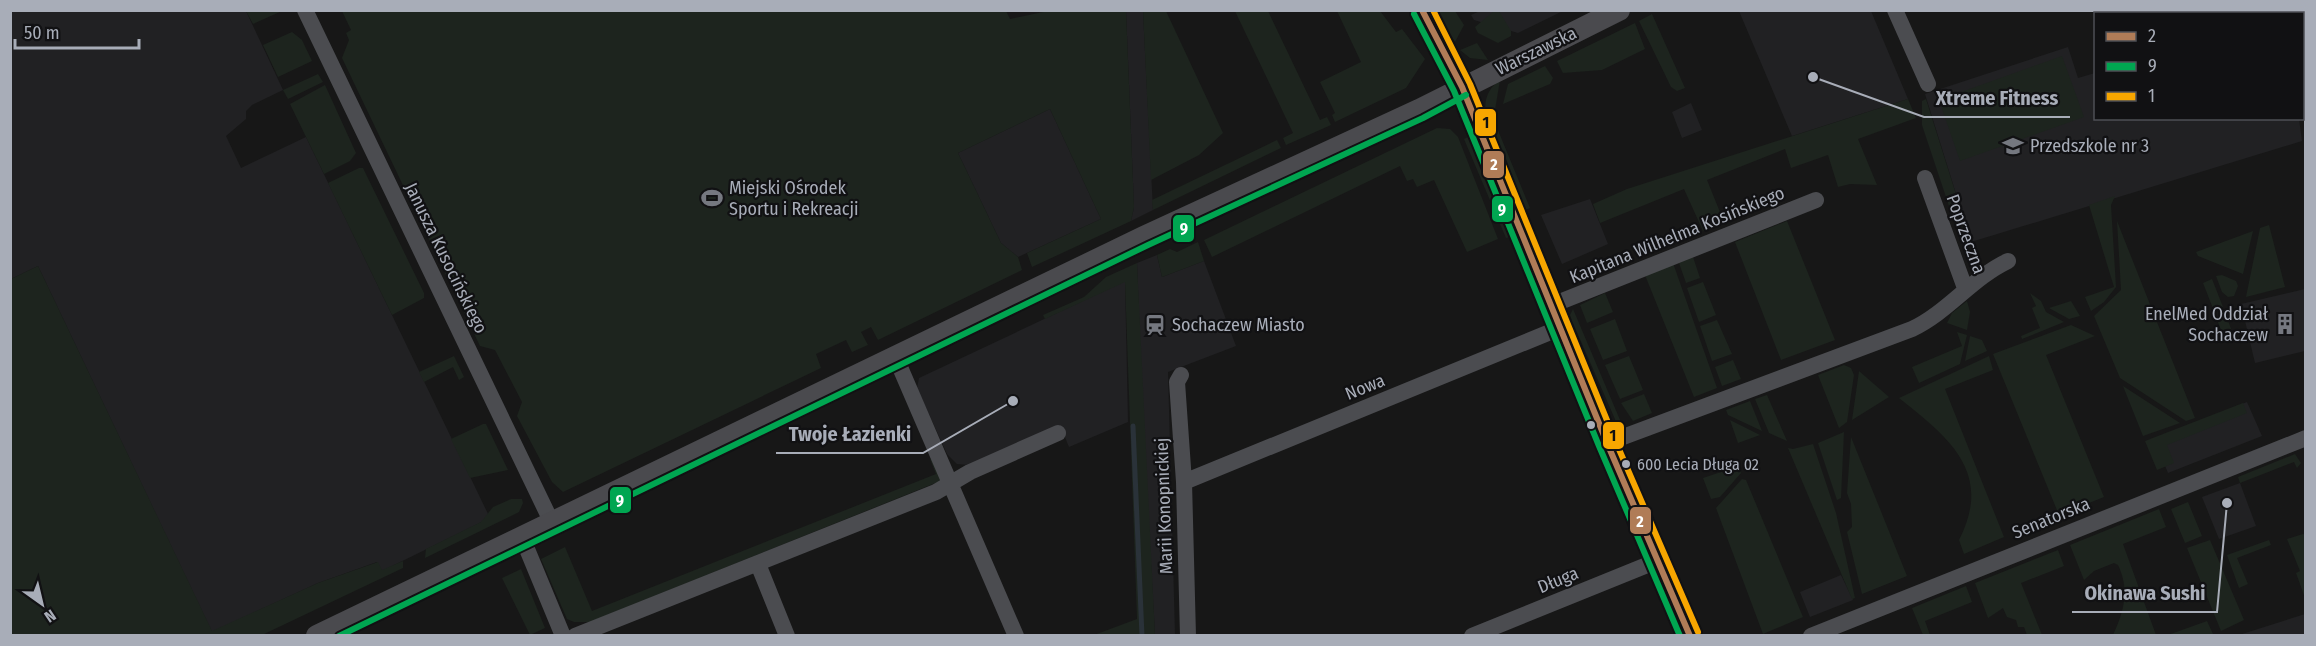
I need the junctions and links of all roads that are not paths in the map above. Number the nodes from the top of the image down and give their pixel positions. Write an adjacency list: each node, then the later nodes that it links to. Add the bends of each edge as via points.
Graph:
1 (305, 10): 20 (street, Janusza Kusocińskiego)
2 (1422, 10): 6 (street)
3 (1619, 10): 6 (street, Warszawska)
4 (1895, 10): 5 (street)
5 (1928, 84)
6 (1461, 87): 11 (street); 13 (street, Warszawska)
7 (1925, 178): 10 (street, Poprzeczna)
8 (1816, 200): 11 (street, Kapitana Wilhelma Kosińskiego)
9 (2008, 261): 10 (street, Poprzeczna)
10 (1965, 288): 17 (street, via 1930,320 1912,329)
11 (1552, 305): 12 (street)
12 (1560, 328): 17 (street); 18 (street, Nowa)
13 (896, 358): 19 (street); 20 (street, Warszawska)
14 (1181, 375): 18 (street, Marii Konopnickiej, via 1177,382)
15 (1058, 433): 19 (street, via 970,472)
16 (2306, 438): 32 (street, Senatorska)
17 (1607, 443): 22 (street)
18 (1184, 482): 29 (street, Marii Konopnickiej)
19 (951, 485): 23 (street); 28 (street)
20 (552, 523): 21 (street, Warszawska)
21 (522, 537): 24 (street, Warszawska); 25 (street)
22 (1657, 561): 30 (street, Długa); 31 (street)
23 (758, 564): 26 (street); 27 (street)
24 (317, 636)
25 (563, 636)
26 (575, 636)
27 (787, 636)
28 (1016, 636)
29 (1188, 636)
30 (1472, 636)
31 (1690, 636)
32 (1811, 636)

